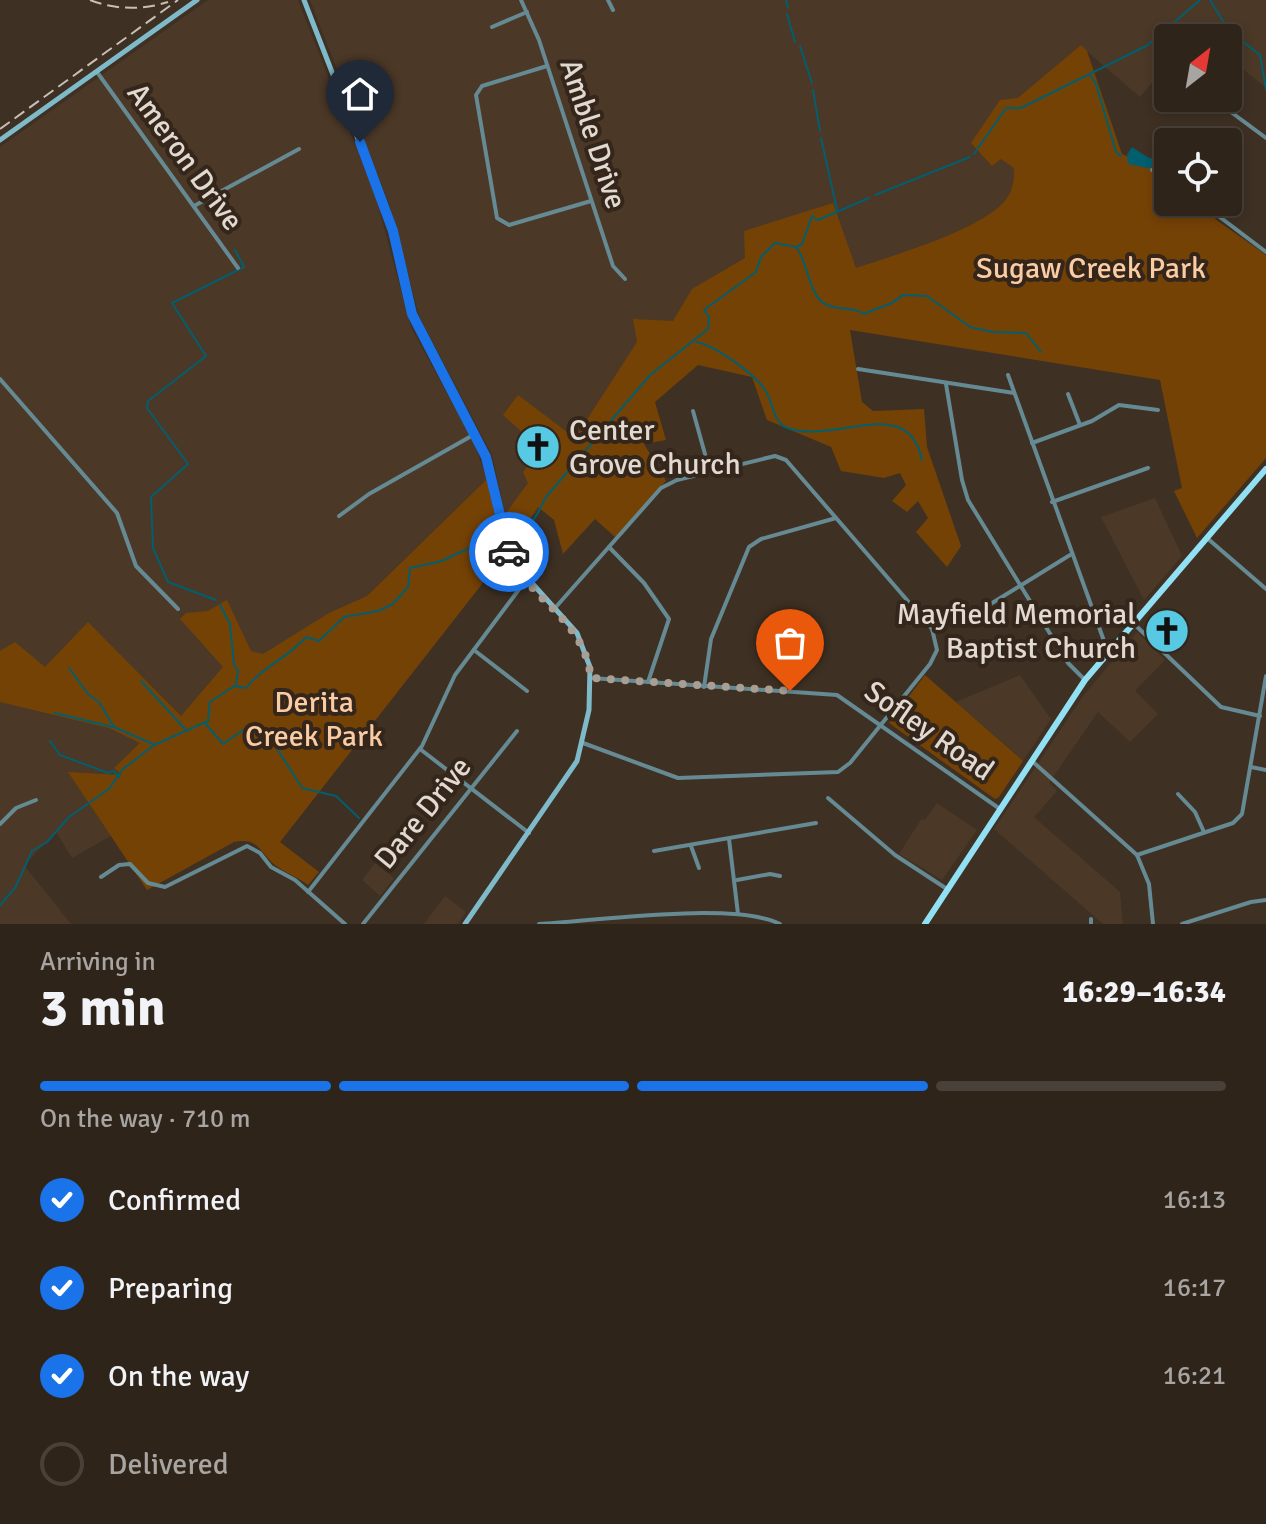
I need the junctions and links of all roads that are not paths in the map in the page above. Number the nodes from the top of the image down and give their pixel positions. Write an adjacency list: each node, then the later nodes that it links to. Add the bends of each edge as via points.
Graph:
1 (197, 0): 9 (street)
2 (304, 0): 29 (street, via 386,211 412,314)
3 (521, 0): 6 (street, Amble Drive)
4 (608, 0): 5 (street)
5 (613, 10)
6 (527, 12): 7 (street); 8 (street, Amble Drive)
7 (492, 27)
8 (547, 66): 14 (street, Amble Drive); 14 (street, via 477,91 497,218 504,224)
9 (96, 71): 12 (street); 15 (street, Ameron Drive)
10 (1231, 112): 11 (street)
11 (1266, 138)
12 (0, 140)
13 (299, 149): 15 (street)
14 (591, 201): 19 (street, Amble Drive, via 616,273)
15 (194, 206): 18 (street, Ameron Drive)
16 (1218, 216): 17 (street)
17 (1266, 252)
18 (238, 268)
19 (625, 279)
20 (858, 369): 23 (street)
21 (1008, 375): 24 (street)
22 (0, 379): 45 (street, via 114,509 136,566)
23 (946, 384): 24 (street); 41 (street, via 965,492)
24 (1014, 393): 30 (street)
25 (1068, 394): 28 (street)
26 (1158, 410): 28 (street, via 1119,405)
27 (693, 411): 33 (street)
28 (1080, 426): 30 (street)
29 (475, 434): 35 (street); 40 (street, via 490,470 508,549)
30 (1032, 443): 34 (street)
31 (1148, 468): 34 (street)
32 (1266, 469): 37 (main road)
33 (710, 472): 36 (street, via 779,456); 38 (street, via 661,488)
34 (1052, 502): 39 (street)
35 (339, 516)
36 (836, 518): 53 (street, via 749,547 711,639); 56 (street, via 936,638 933,659)
37 (1207, 538): 42 (street); 46 (main road)
38 (609, 547): 43 (street); 52 (street, via 669,619)
39 (1071, 555): 41 (street); 48 (street)
40 (526, 580): 43 (street); 47 (street)
41 (1021, 586): 44 (street); 51 (street, via 1068,663)
42 (1266, 589)
43 (555, 608): 50 (street, via 581,641)
44 (984, 608)
45 (178, 609)
46 (1133, 623): 48 (main road); 55 (street, via 1221,707)
47 (474, 650): 54 (street); 59 (street, via 451,681)
48 (1108, 652): 51 (main road)
49 (1266, 676): 55 (street)
50 (591, 678): 52 (street, Sofley Road); 58 (street)
51 (1085, 680): 60 (main road)
52 (648, 682): 53 (street, Sofley Road)
53 (704, 687): 56 (street, Sofley Road, via 837,695)
54 (527, 691)
55 (1260, 716): 61 (street)
56 (881, 723): 58 (street, via 846,768 834,773 678,778); 67 (street, Sofley Road)
57 (517, 731): 63 (street, Dare Drive)
58 (583, 743): 71 (street)
59 (420, 749): 63 (street); 81 (street)
60 (1032, 761): 67 (main road); 75 (street)
61 (1251, 767): 62 (street); 70 (street, via 1242,814 1233,823)
62 (1266, 770)
63 (471, 788): 71 (street); 85 (street, Dare Drive)
64 (1178, 794): 70 (street)
65 (828, 798): 80 (street, via 895,855)
66 (36, 800): 69 (street, via 16,808)
67 (1000, 809): 80 (main road)
68 (816, 823): 72 (street)
69 (0, 824)
70 (1204, 832): 75 (street)
71 (529, 833): 86 (street)
72 (729, 839): 73 (street); 79 (street)
73 (691, 846): 74 (street); 76 (street)
74 (654, 851)
75 (1137, 855): 90 (street, via 1149,884)
76 (699, 868)
77 (780, 876): 79 (street)
78 (101, 877): 81 (street, via 130,864 148,883 165,887 247,846)
79 (737, 880): 83 (street)
80 (947, 890): 89 (main road)
81 (308, 892): 84 (street)
82 (1266, 900): 91 (street)
83 (738, 914): 87 (street); 88 (street)
84 (345, 924)
85 (363, 924)
86 (465, 924)
87 (539, 924)
88 (780, 924)
89 (925, 924)
90 (1153, 924)
91 (1182, 924)

